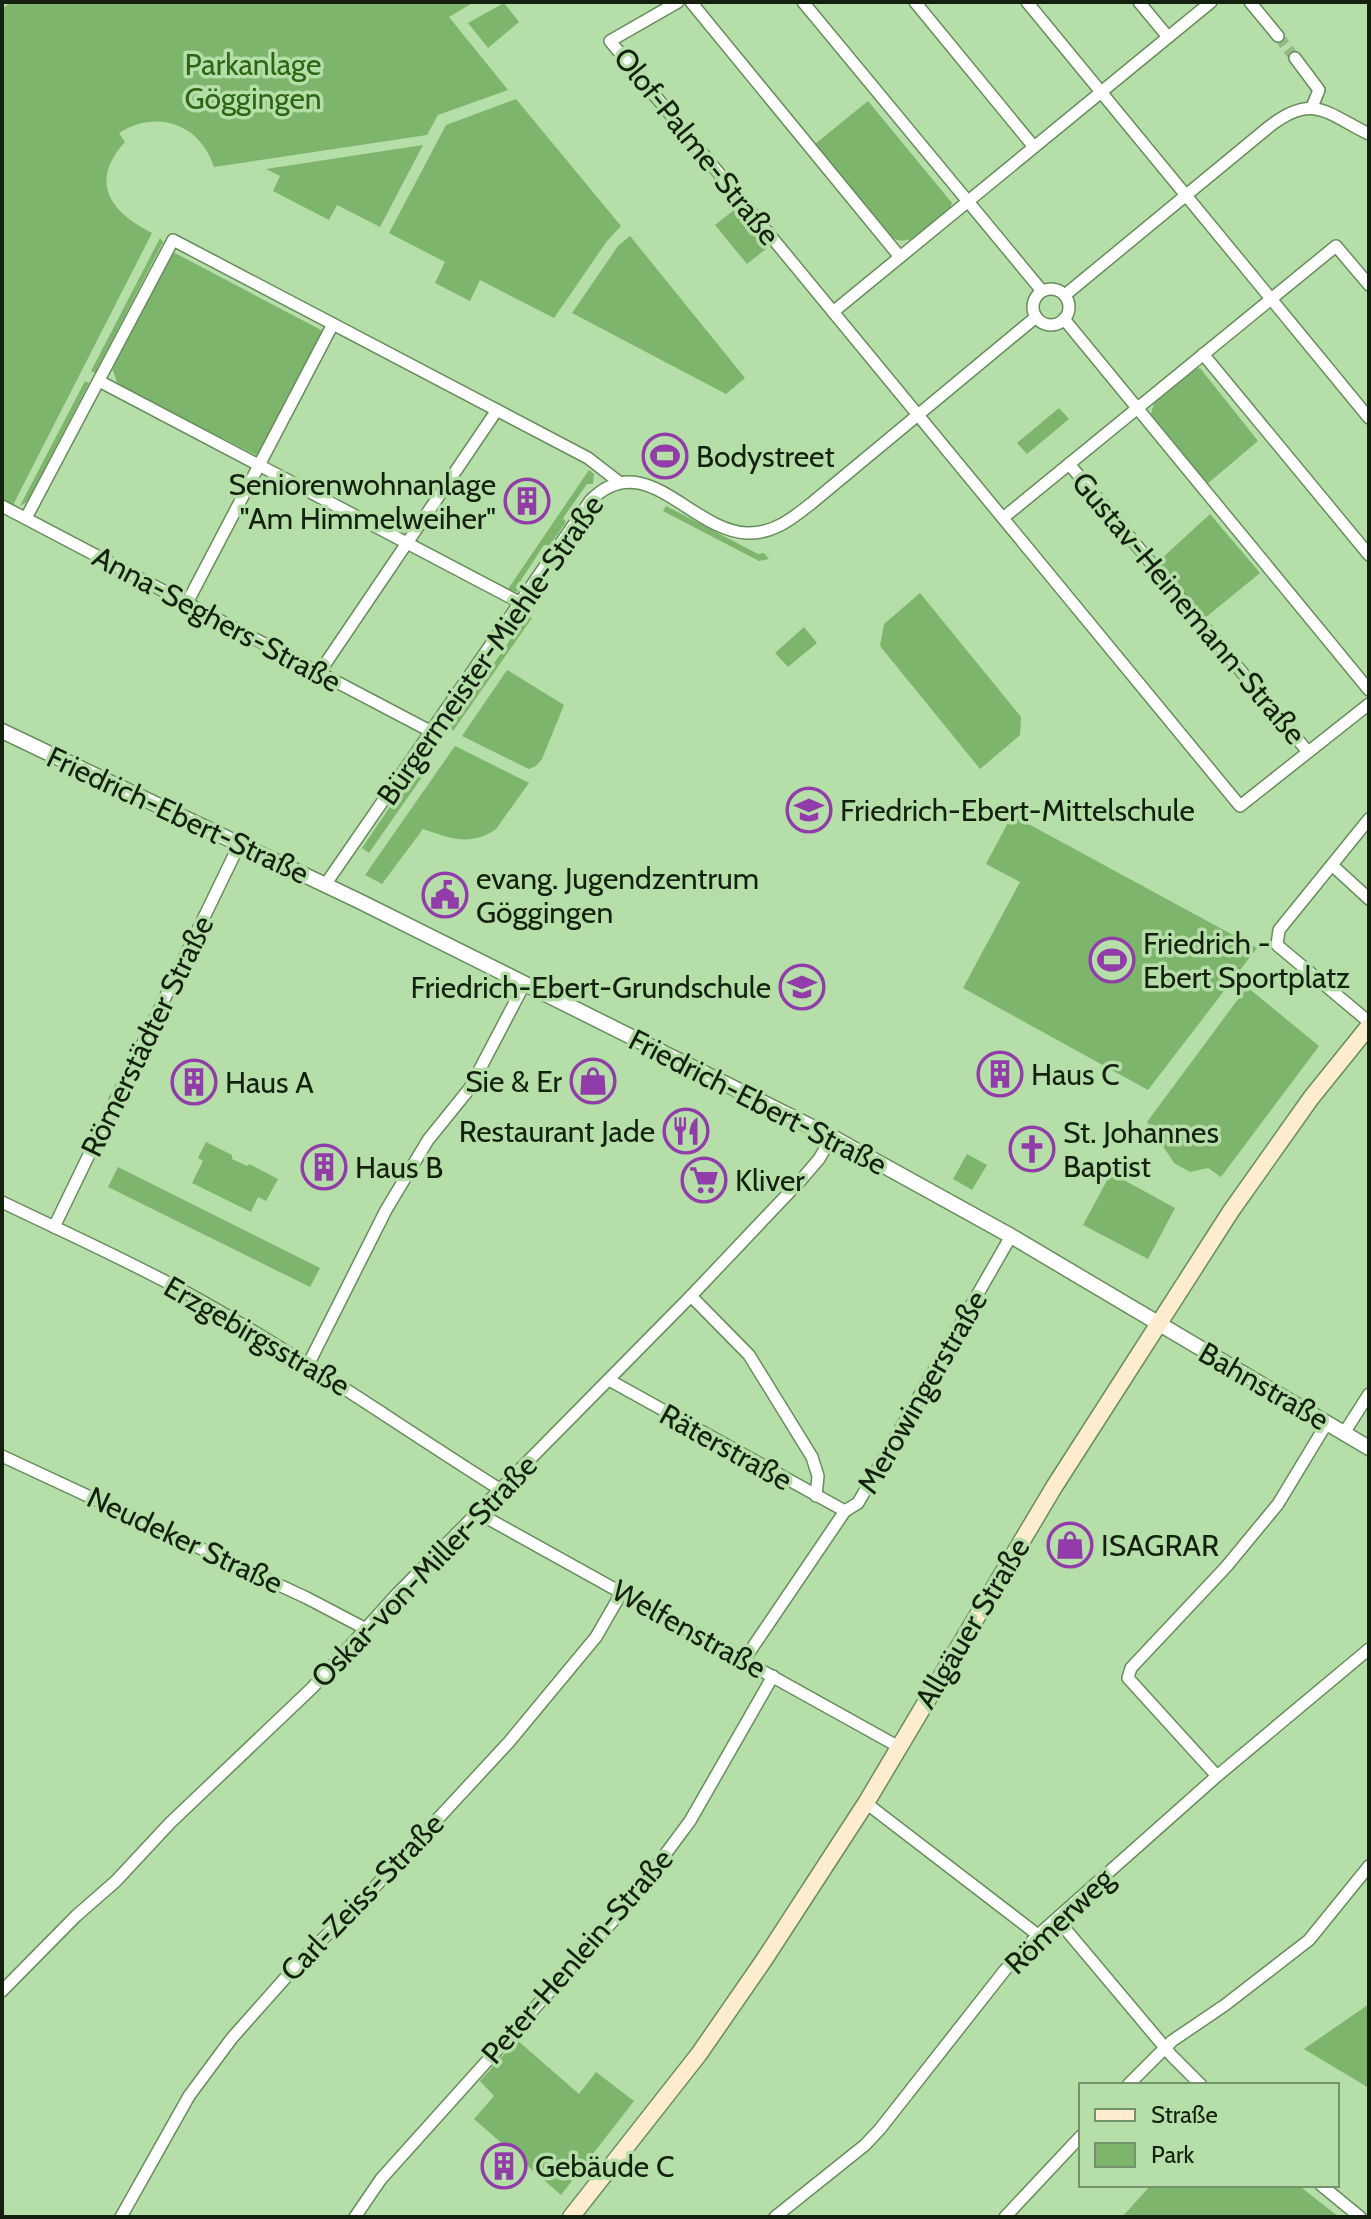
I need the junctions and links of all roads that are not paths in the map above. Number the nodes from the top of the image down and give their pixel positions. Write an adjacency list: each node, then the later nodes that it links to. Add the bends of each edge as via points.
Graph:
1 (678, 2): 23 (street, Olof-Palme-Straße, via 610,41)
2 (691, 2): 18 (street)
3 (803, 2): 17 (street)
4 (915, 2): 15 (street)
5 (1027, 2): 12 (street)
6 (1139, 2): 10 (street)
7 (1211, 2): 10 (street)
8 (1250, 2): 9 (street)
9 (1278, 36)
10 (1168, 37): 12 (street)
11 (1295, 58): 13 (street, via 1319,90)
12 (1101, 92): 15 (street); 16 (street)
13 (1312, 107): 14 (street); 16 (street, via 1282,117)
14 (1369, 134)
15 (1034, 147): 17 (street)
16 (1186, 195): 21 (street); 22 (street)
17 (968, 202): 18 (street); 20 (street)
18 (900, 257): 23 (street)
19 (1369, 285): 22 (street, Gustav-Heinemann-Straße, via 1336,246)
20 (1042, 291): 21 (street, via 1054,289); 24 (street, via 1034,300)
21 (1065, 295): 25 (street, via 1069,305)
22 (1271, 299): 27 (street, Gustav-Heinemann-Straße); 32 (street)
23 (833, 312): 31 (street, Olof-Palme-Straße)
24 (1036, 317): 25 (street, via 1052,324); 31 (street, Bürgermeister-Miehle-Straße)
25 (1064, 319): 29 (street)
26 (333, 324): 28 (street, via 173,240); 30 (street); 34 (street)
27 (1203, 354): 29 (street, Gustav-Heinemann-Straße); 40 (street)
28 (99, 381): 34 (street); 37 (street)
29 (1137, 408): 33 (street, Gustav-Heinemann-Straße); 44 (street)
30 (497, 410): 35 (street, via 593,460); 39 (street)
31 (918, 415): 35 (street, Bürgermeister-Miehle-Straße, via 788,522 762,532 724,527 644,485); 38 (street, Gustav-Heinemann-Straße)
32 (1369, 418)
33 (1069, 464): 38 (street, Gustav-Heinemann-Straße); 48 (street, Gustav-Heinemann-Straße)
34 (259, 466): 39 (street); 41 (street)
35 (619, 482): 42 (street, Bürgermeister-Miehle-Straße, via 590,501)
36 (2, 506): 37 (street, Anna-Seghers-Straße)
37 (26, 518): 41 (street, Anna-Seghers-Straße)
38 (1003, 518): 48 (street, Gustav-Heinemann-Straße, via 1240,806)
39 (407, 543): 42 (street); 43 (street)
40 (1369, 555)
41 (187, 603): 43 (street, Anna-Seghers-Straße)
42 (521, 603): 47 (street, Bürgermeister-Miehle-Straße)
43 (319, 673): 47 (street, Anna-Seghers-Straße)
44 (1369, 690)
45 (1369, 704): 48 (street, Gustav-Heinemann-Straße)
46 (2, 731): 50 (street, Friedrich-Ebert-Straße)
47 (432, 732): 52 (street, Bürgermeister-Miehle-Straße)
48 (1308, 752)
49 (1369, 819): 51 (street)
50 (239, 845): 52 (street, Friedrich-Ebert-Straße); 58 (street, Römerstädter Straße)
51 (1332, 865): 53 (street); 55 (street, via 1279,930 1277,945)
52 (325, 885): 54 (street, Friedrich-Ebert-Straße)
53 (1369, 899)
54 (525, 983): 56 (street, Friedrich-Ebert-Straße); 62 (street, via 470,1088 428,1140 386,1210)
55 (1369, 1024): 61 (main road, Allgäuer Straße, via 1267,1157)
56 (832, 1137): 59 (street, Friedrich-Ebert-Straße); 60 (street, Oskar-von-Miller-Straße, via 801,1180)
57 (2, 1202): 58 (street, Erzgebirgsstraße)
58 (54, 1227): 62 (street, Erzgebirgsstraße, via 187,1293)
59 (1011, 1236): 61 (street, Friedrich-Ebert-Straße); 71 (street, Merowingerstraße, via 858,1503)
60 (691, 1296): 63 (street, Oskar-von-Miller-Straße); 70 (street, via 753,1362 812,1457 818,1476)
61 (1159, 1324): 65 (street, Bahnstraße); 78 (main road, Allgäuer Straße)
62 (308, 1365): 69 (street, Erzgebirgsstraße)
63 (609, 1380): 69 (street, Oskar-von-Miller-Straße); 70 (street, Räterstraße)
64 (1369, 1394): 66 (street)
65 (1327, 1423): 66 (street, Bahnstraße); 79 (street, via 1278,1504 1131,1668 1128,1678)
66 (1344, 1433): 67 (street, Bahnstraße)
67 (1369, 1448)
68 (2, 1456): 74 (street, Neudeker Straße)
69 (501, 1490): 72 (street, Oskar-von-Miller-Straße)
70 (816, 1496): 71 (street, Räterstraße)
71 (845, 1511): 76 (street, Merowingerstraße)
72 (478, 1513): 73 (street, Welfenstraße); 74 (street, Oskar-von-Miller-Straße)
73 (622, 1592): 76 (street, Welfenstraße); 90 (street, Carl-Zeiss-Straße, via 596,1637 509,1742 232,2038 182,2107)
74 (366, 1629): 84 (street, Oskar-von-Miller-Straße)
75 (1369, 1649): 79 (street, Römerweg)
76 (744, 1660): 77 (street, Welfenstraße)
77 (773, 1676): 78 (street, Welfenstraße); 91 (street, Peter-Henlein-Straße, via 690,1821 629,1903 381,2179)
78 (899, 1747): 80 (main road, Allgäuer Straße)
79 (1217, 1776): 82 (street, Römerweg)
80 (866, 1803): 83 (street); 92 (main road, Allgäuer Straße, via 719,2026)
81 (1369, 1866): 85 (street, via 1309,1940)
82 (1057, 1919): 83 (street, Römerweg); 85 (street)
83 (1038, 1935): 93 (street, Römerweg, via 880,2129)
84 (2, 1991)
85 (1165, 2047): 86 (street); 87 (street)
86 (1130, 2083)
87 (1199, 2083)
88 (1079, 2138): 94 (street)
89 (1323, 2187): 95 (street)
90 (121, 2217)
91 (355, 2217)
92 (571, 2217)
93 (775, 2217)
94 (1005, 2217)
95 (1360, 2217)

